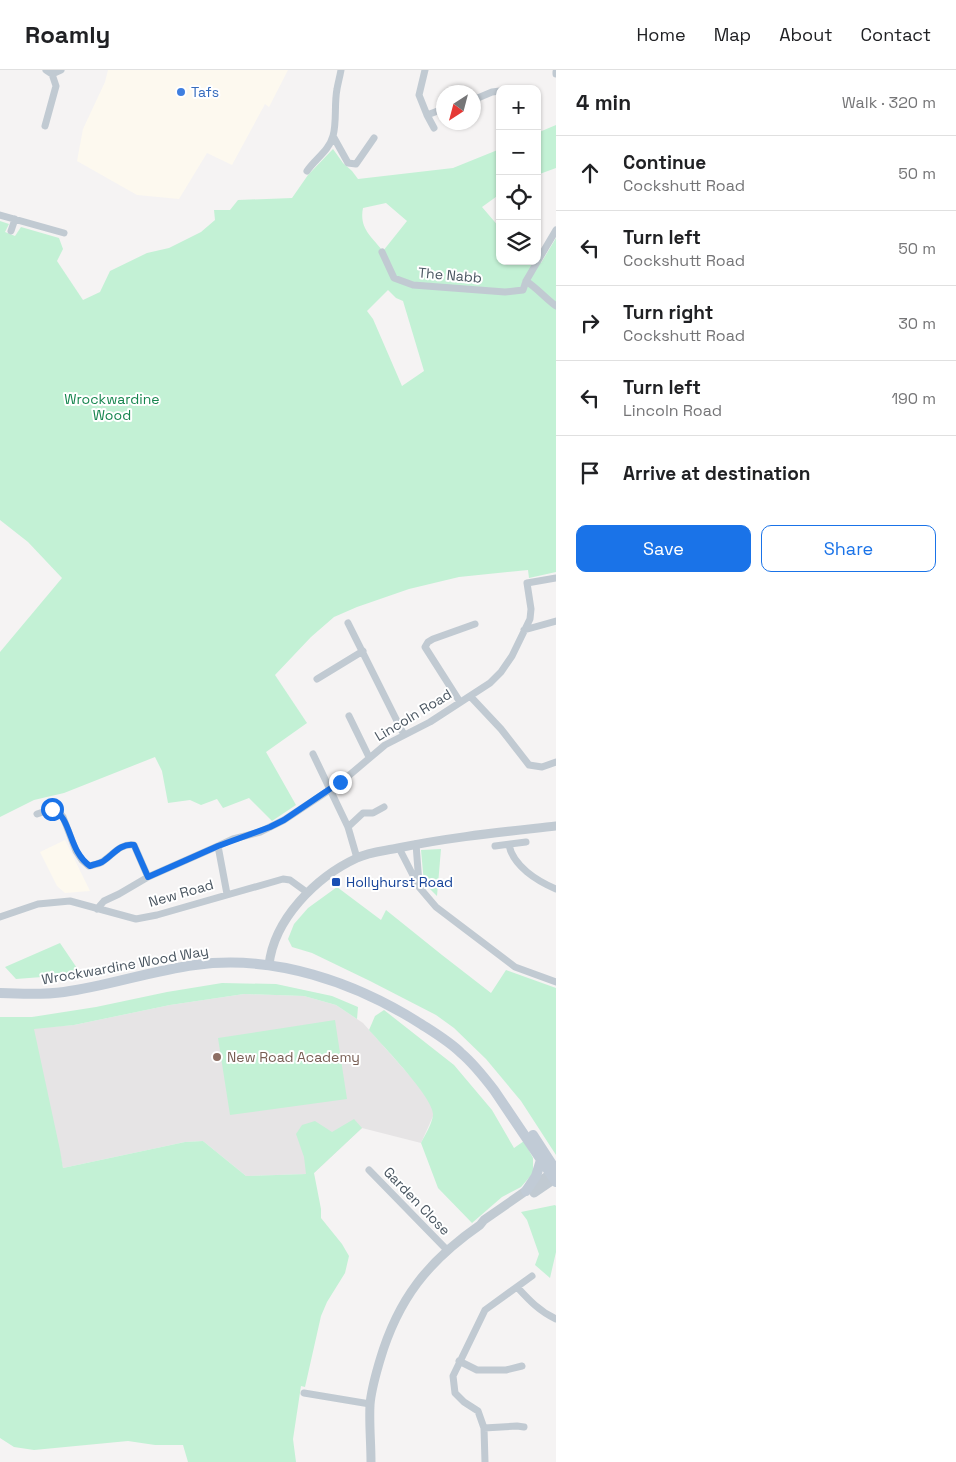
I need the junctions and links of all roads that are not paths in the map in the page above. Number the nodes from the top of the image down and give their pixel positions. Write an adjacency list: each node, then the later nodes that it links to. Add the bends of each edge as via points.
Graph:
1 (61, 70): 4 (street)
2 (341, 70): 11 (street, via 336,89)
3 (425, 70): 8 (street, via 419,95)
4 (49, 72): 9 (street, via 56,86)
5 (496, 92): 6 (street)
6 (481, 97)
7 (436, 112): 8 (street)
8 (426, 115): 10 (street)
9 (45, 126)
10 (434, 128)
11 (333, 136): 12 (street, via 348,163 356,164); 13 (street, via 329,146)
12 (374, 138)
13 (308, 171)
14 (0, 215): 15 (street)
15 (15, 219): 17 (street); 18 (street)
16 (556, 230): 20 (street, The Nabb)
17 (11, 231)
18 (64, 233)
19 (382, 252): 20 (street, The Nabb, via 394,278 413,285 505,292 523,290)
20 (526, 281): 21 (street)
21 (556, 306)
22 (556, 578): 26 (street, Lincoln Road, via 527,584 531,608)
23 (556, 621): 26 (street)
24 (348, 623): 27 (street)
25 (475, 624): 30 (street, via 433,639 425,647)
26 (524, 630): 29 (street, Lincoln Road, via 501,672)
27 (363, 651): 28 (street); 32 (street)
28 (317, 680)
29 (470, 696): 30 (street, Lincoln Road); 35 (street, via 529,765)
30 (460, 702): 32 (street, Lincoln Road)
31 (349, 716): 34 (street)
32 (404, 735): 34 (street, Lincoln Road)
33 (313, 754): 36 (street)
34 (369, 757): 36 (street, Lincoln Road)
35 (556, 762)
36 (329, 790): 40 (street); 44 (street, Lincoln Road, via 284,820)
37 (384, 807): 40 (street, via 363,814)
38 (37, 814): 48 (street, via 52,809 59,812 76,851 90,866 100,863 120,847 134,845)
39 (556, 826): 42 (street)
40 (348, 828): 47 (street)
41 (526, 842): 43 (street)
42 (416, 844): 46 (street); 49 (street)
43 (509, 845): 45 (street); 50 (street, via 510,853 519,864)
44 (218, 846): 48 (street, Lincoln Road); 52 (street)
45 (495, 846)
46 (399, 848): 47 (street); 49 (street)
47 (357, 858): 51 (street, via 320,880)
48 (148, 877): 53 (street, Lincoln Road, via 104,901)
49 (420, 886): 56 (street, via 436,907 516,967)
50 (556, 889)
51 (308, 893): 52 (street, New Road, via 290,880 283,879); 55 (street, via 279,930)
52 (227, 894): 53 (street, New Road, via 136,919)
53 (98, 909): 54 (street, New Road, via 74,901 57,901)
54 (0, 917)
55 (269, 962): 57 (main road, Wrockwardine Wood Way, via 219,956 72,986); 58 (main road, Wrockwardine Wood Way, via 202,964 64,992); 59 (main road, Wrockwardine Wood Way, via 374,997 436,1034 460,1052 484,1077); 61 (main road, Wrockwardine Wood Way, via 314,969 376,991 410,1009 449,1036 478,1062 505,1094)
56 (556, 982)
57 (0, 988)
58 (0, 993)
59 (541, 1160): 61 (main road, Wrockwardine Wood Way); 62 (main road)
60 (369, 1170): 64 (street, Garden Close)
61 (555, 1176): 62 (street); 63 (street)
62 (526, 1191): 63 (street)
63 (480, 1225): 64 (street)
64 (446, 1250): 71 (street, via 403,1303 387,1336)
65 (532, 1276): 66 (street)
66 (517, 1287): 67 (street, via 534,1305); 68 (street, via 485,1310)
67 (556, 1319)
68 (459, 1361): 69 (street, via 477,1370 506,1370); 73 (street, via 452,1376 455,1392 478,1411)
69 (522, 1366)
70 (304, 1394): 71 (street)
71 (370, 1404): 74 (street)
72 (524, 1427): 73 (street)
73 (484, 1428): 75 (street)
74 (371, 1462)
75 (485, 1462)

